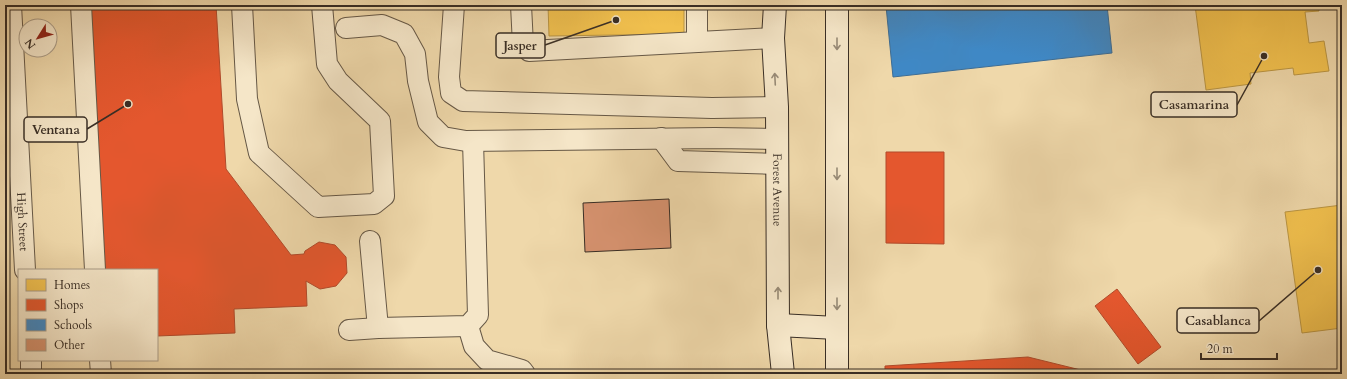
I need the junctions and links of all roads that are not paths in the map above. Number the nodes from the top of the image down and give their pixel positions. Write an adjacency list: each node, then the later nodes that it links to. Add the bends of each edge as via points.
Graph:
1 (11, 5): 19 (street, High Street)
2 (81, 5): 20 (street)
3 (242, 5): 4 (street, via 247,99 259,153 318,207 374,204 384,196 380,121 338,81 327,64)
4 (322, 5)
5 (454, 5): 13 (street, via 449,77 451,92 463,101 712,108)
6 (521, 5): 12 (street, via 523,45 529,50)
7 (697, 5): 12 (street)
8 (775, 5): 11 (street, Forest Avenue)
9 (836, 5): 24 (street, one-way to 24)
10 (346, 28): 16 (street, via 382,25 404,34 414,54 428,122 443,137)
11 (773, 38): 12 (street); 13 (street, Forest Avenue, one-way to 11)
12 (697, 42)
13 (777, 107): 15 (street, Forest Avenue)
14 (660, 138): 15 (street); 16 (street); 17 (street, via 678,161)
15 (777, 139): 17 (street, Forest Avenue)
16 (473, 141): 22 (street, via 478,315)
17 (777, 164): 21 (street, Forest Avenue, one-way to 17)
18 (370, 241): 23 (street)
19 (26, 269)
20 (95, 269)
21 (778, 325): 24 (street); 31 (street, Forest Avenue)
22 (468, 326): 23 (street); 30 (street, via 474,346 486,360 522,370)
23 (378, 328): 25 (street)
24 (837, 328): 32 (street)
25 (349, 330)
26 (31, 361): 28 (street)
27 (100, 361): 29 (street)
28 (31, 374)
29 (101, 374)
30 (525, 374)
31 (783, 374)
32 (837, 374)

